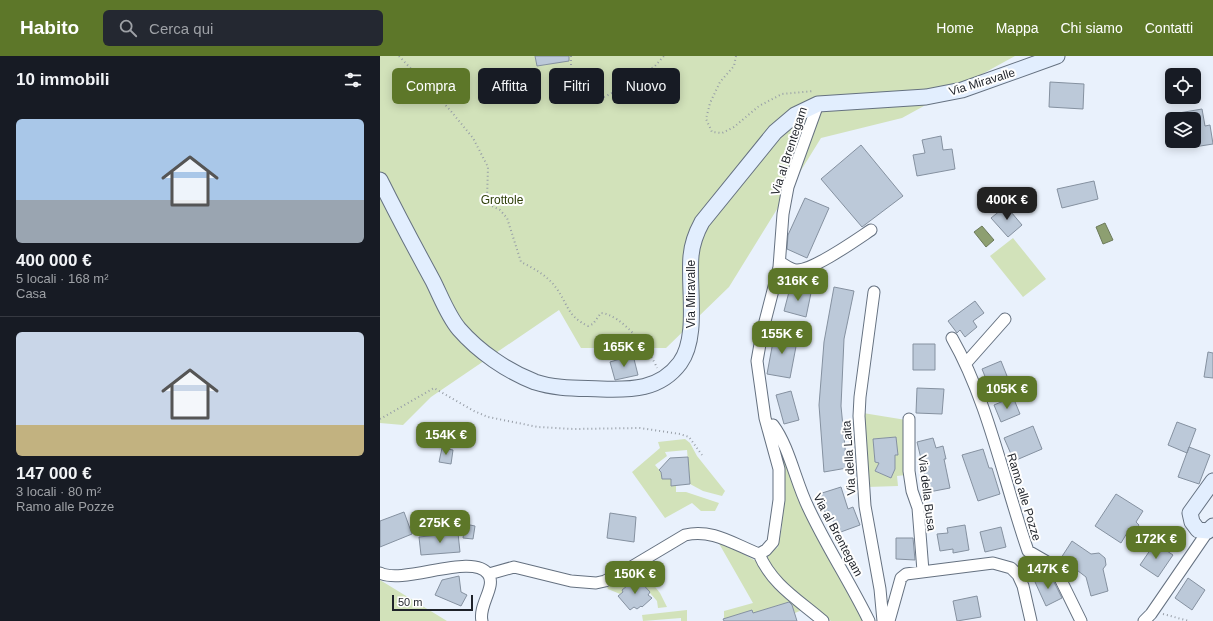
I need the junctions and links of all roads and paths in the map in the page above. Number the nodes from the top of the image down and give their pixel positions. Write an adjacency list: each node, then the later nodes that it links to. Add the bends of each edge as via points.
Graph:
1 (399, 56): 14 (path, via 473,138 488,167 487,199 508,218 521,262 545,276 556,288 577,321 588,326 594,324 601,313 607,313 619,320 654,360)
2 (571, 56): 3 (path, via 570,89 578,103 592,103 656,66)
3 (664, 56)
4 (736, 56): 6 (path, via 734,66 720,82 710,103 706,119 712,132 722,133 734,127 759,106 782,94)
5 (1057, 56): 6 (street, Via Miravalle, via 962,90 926,97)
6 (819, 97): 9 (street, Via al Brentegam, via 788,187); 14 (street, Via Miravalle, via 775,132 702,222 694,237 691,256 691,331 687,350 675,368)
7 (380, 180): 14 (street, Via Miravalle, via 458,328 484,353 536,382 556,386 628,390 645,388)
8 (871, 230): 9 (street, via 809,267 797,270 788,268)
9 (780, 262): 15 (street, Via al Brentegam, via 757,361)
10 (874, 292): 29 (street, Via della Laita, via 859,416 865,506)
11 (1005, 319): 13 (street)
12 (952, 338): 13 (street, Ramo alle Pozze)
13 (966, 363): 32 (street, Ramo alle Pozze, via 1028,551 1054,566)
14 (659, 382)
15 (765, 418): 21 (street, Via al Brentegam, via 779,469 778,507 773,542); 28 (street, Via al Brentegam, via 774,426 816,525)
16 (380, 419): 18 (path, via 434,388 474,412 538,427 640,428 680,434 689,437)
17 (909, 419): 22 (street, Via della Busa, via 910,472 912,491 918,508)
18 (702, 455)
19 (1213, 481): 20 (street, via 1190,513 1192,522 1198,530)
20 (1210, 528): 25 (street)
21 (759, 554): 24 (street, via 718,536 693,532 611,578 596,583 571,582 514,567); 27 (street, via 774,580)
22 (922, 571): 30 (street, via 906,574 901,578); 31 (street, via 993,563 1011,568 1023,586)
23 (380, 573): 24 (street, via 393,576 470,566 480,568)
24 (488, 574): 26 (street, via 491,584 484,602)
25 (1147, 618): 33 (path, via 1164,614)
26 (482, 621)
27 (823, 621)
28 (869, 621)
29 (883, 621)
30 (889, 621)
31 (1031, 621)
32 (1082, 621)
33 (1189, 621)

